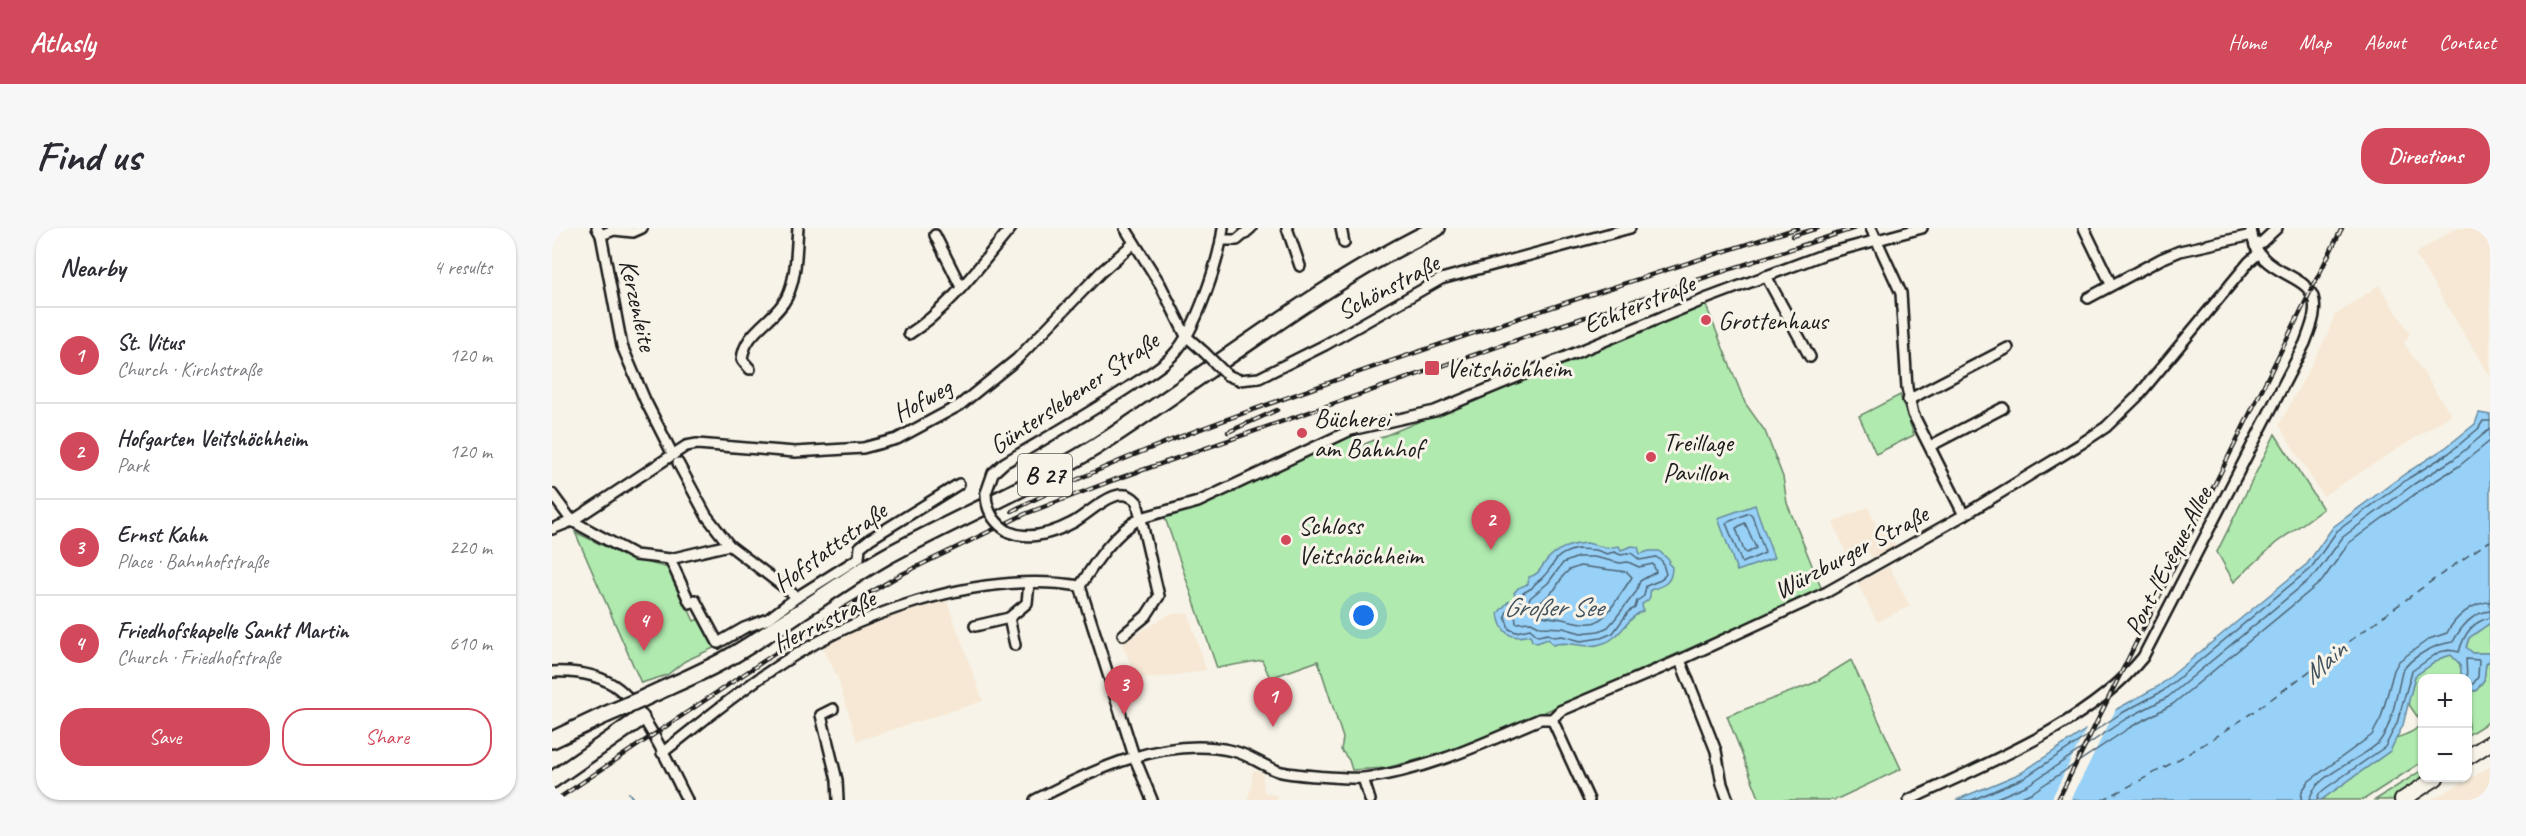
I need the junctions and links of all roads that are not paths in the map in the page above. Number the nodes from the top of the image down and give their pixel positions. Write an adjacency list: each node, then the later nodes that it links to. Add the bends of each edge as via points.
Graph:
1 (642, 228): 15 (street, via 633,232)
2 (798, 228): 31 (street, via 793,281 786,299)
3 (1011, 228): 26 (street)
4 (1125, 228): 20 (street)
5 (1223, 228): 18 (street, Günterslebener Straße)
6 (1251, 228): 18 (street, via 1237,240)
7 (1287, 228): 23 (street)
8 (1341, 228): 21 (street)
9 (1437, 228): 59 (main road, B 27, bridge, via 1346,278 1102,443 885,558 728,658)
10 (1630, 228): 30 (street, Schönstraße, bridge, via 1441,279 1259,378 1239,380 1227,375)
11 (1871, 228): 19 (street)
12 (1922, 228): 19 (street, Echterstraße)
13 (2084, 228): 25 (street)
14 (2277, 228): 22 (street, Würzburger Straße)
15 (599, 232): 38 (street, Kerzenleite, via 622,346)
16 (2251, 232): 22 (street); 25 (street, via 2180,251)
17 (935, 235): 26 (street)
18 (1221, 240): 30 (street, Günterslebener Straße, via 1201,305)
19 (1875, 240): 24 (street, Echterstraße); 35 (street, via 1901,293)
20 (1134, 243): 30 (street); 38 (street, Hofweg, via 1017,359 960,405 897,439 863,448 795,452 697,444 686,446)
21 (1344, 243)
22 (2257, 250): 41 (street, Würzburger Straße, via 2137,397 2106,427); 74 (street, Pont-l'Evêque-Allee, via 2313,296 2312,325 2143,657 2107,692 2028,744)
23 (1300, 266)
24 (1766, 276): 33 (street); 42 (street, Echterstraße, via 1435,411 1351,430 1198,502)
25 (2111, 285): 27 (street)
26 (961, 287): 29 (street, via 927,323)
27 (2088, 298)
28 (740, 332): 31 (street)
29 (909, 334)
30 (1186, 336): 42 (street, Günterslebener Straße, bridge, via 1160,367 1004,463 993,473 986,493 987,507 1001,527 1020,536 1030,537 1074,523 1114,496 1125,494 1132,495 1137,502)
31 (748, 339): 34 (street, via 742,360)
32 (2008, 348): 35 (street)
33 (1810, 357)
34 (750, 369)
35 (1908, 400): 37 (street)
36 (2003, 408): 37 (street)
37 (1930, 446): 41 (street)
38 (675, 459): 43 (street, Hofweg); 45 (street, Kerzenleite, via 706,515)
39 (959, 484): 49 (street, Hofstattstraße, via 870,539 860,547 859,558)
40 (552, 494): 43 (street)
41 (1964, 515): 54 (street, Würzburger Straße, via 1836,588)
42 (1141, 518): 48 (street, via 1132,522 1096,560); 52 (street, via 1159,596 1146,616)
43 (572, 521): 44 (street, Hofweg); 46 (street, via 635,555)
44 (552, 529)
45 (729, 545): 46 (street); 49 (street, Kerzenleite)
46 (670, 559): 49 (street, Hofstattstraße, via 690,603 696,600 718,643 768,619)
47 (1029, 583): 48 (street, Herrnstraße, via 1051,581); 50 (street, via 1028,603); 61 (street, Herrnstraße, via 955,590 865,620 768,672)
48 (1080, 586): 63 (street)
49 (797, 597)
50 (1009, 618): 51 (street); 53 (street)
51 (975, 626)
52 (1123, 635)
53 (1015, 645)
54 (1680, 660): 58 (street, Würzburger Straße, via 1560,711); 73 (street, via 1716,751)
55 (552, 672): 57 (street, via 567,671 605,681 619,689)
56 (833, 709): 68 (street, via 821,715)
57 (641, 718): 61 (street); 65 (main road)
58 (1552, 719): 64 (street, Würzburger Straße, via 1540,719 1468,750 1412,768); 72 (street)
59 (552, 740)
60 (2490, 743): 62 (main road)
61 (663, 753): 67 (street)
62 (2472, 754)
63 (1134, 756): 64 (street, Würzburger Straße, via 1210,746 1237,751 1282,772); 69 (street, Würzburger Straße, via 1072,780); 70 (street)
64 (1363, 778): 71 (street)
65 (552, 780)
66 (2429, 782): 75 (main road)
67 (687, 800)
68 (838, 800)
69 (1035, 800)
70 (1152, 800)
71 (1370, 800)
72 (1589, 800)
73 (1728, 800)
74 (1909, 800)
75 (2402, 800)

